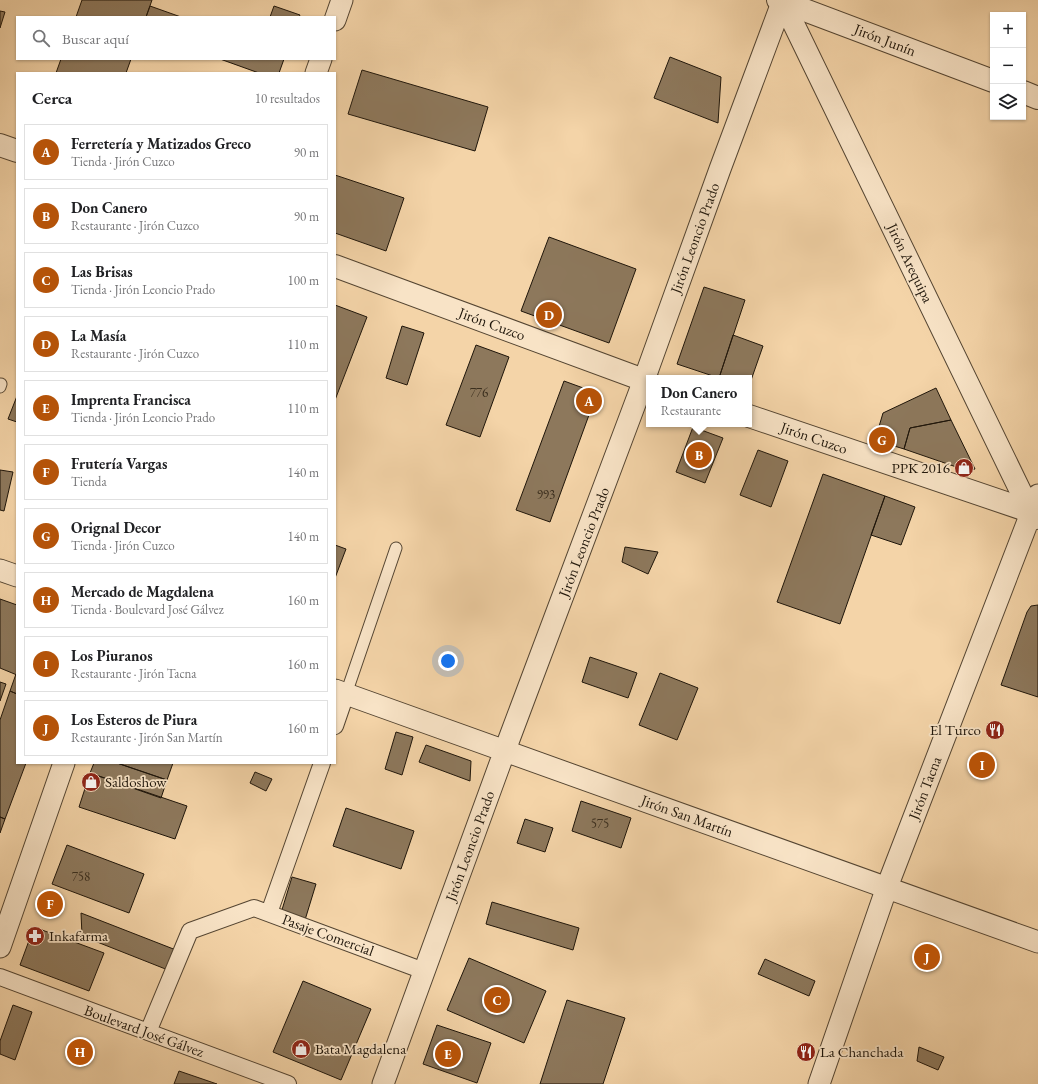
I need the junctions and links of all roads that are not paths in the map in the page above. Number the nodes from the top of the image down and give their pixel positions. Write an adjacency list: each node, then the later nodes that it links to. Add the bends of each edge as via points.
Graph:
1 (342, 0): 3 (street)
2 (781, 0): 6 (street, Jirón Junín); 12 (street, Jirón Leoncio Prado); 16 (street, Jirón Arequipa)
3 (336, 17)
4 (321, 60): 5 (street)
5 (316, 72)
6 (990, 80)
7 (1026, 93): 8 (street)
8 (1038, 98)
9 (0, 145): 10 (street)
10 (16, 151)
11 (336, 266): 13 (street, Jirón Cuzco)
12 (649, 375)
13 (646, 381)
14 (646, 384): 22 (street, Jirón Leoncio Prado)
15 (752, 417): 16 (street, Jirón Cuzco)
16 (1036, 512): 25 (street, Jirón Tacna)
17 (396, 548): 20 (lane)
18 (0, 570): 19 (street)
19 (16, 576)
20 (341, 692): 21 (street); 22 (street, Jirón San Martín)
21 (336, 720)
22 (505, 750): 25 (street, Jirón San Martín); 29 (street, Jirón Leoncio Prado)
23 (64, 764): 28 (street)
24 (322, 764): 26 (street, Pasaje Comercial)
25 (887, 888): 27 (street, Jirón San Martín); 34 (street, Jirón Tacna)
26 (269, 913): 29 (street, Pasaje Comercial); 31 (street, via 254,908 190,932)
27 (1038, 942)
28 (0, 948)
29 (424, 970): 33 (street, Jirón Leoncio Prado)
30 (0, 977): 31 (street, Boulevard José Gálvez)
31 (148, 1032): 32 (street, Boulevard José Gálvez)
32 (288, 1084)
33 (383, 1084)
34 (819, 1084)

